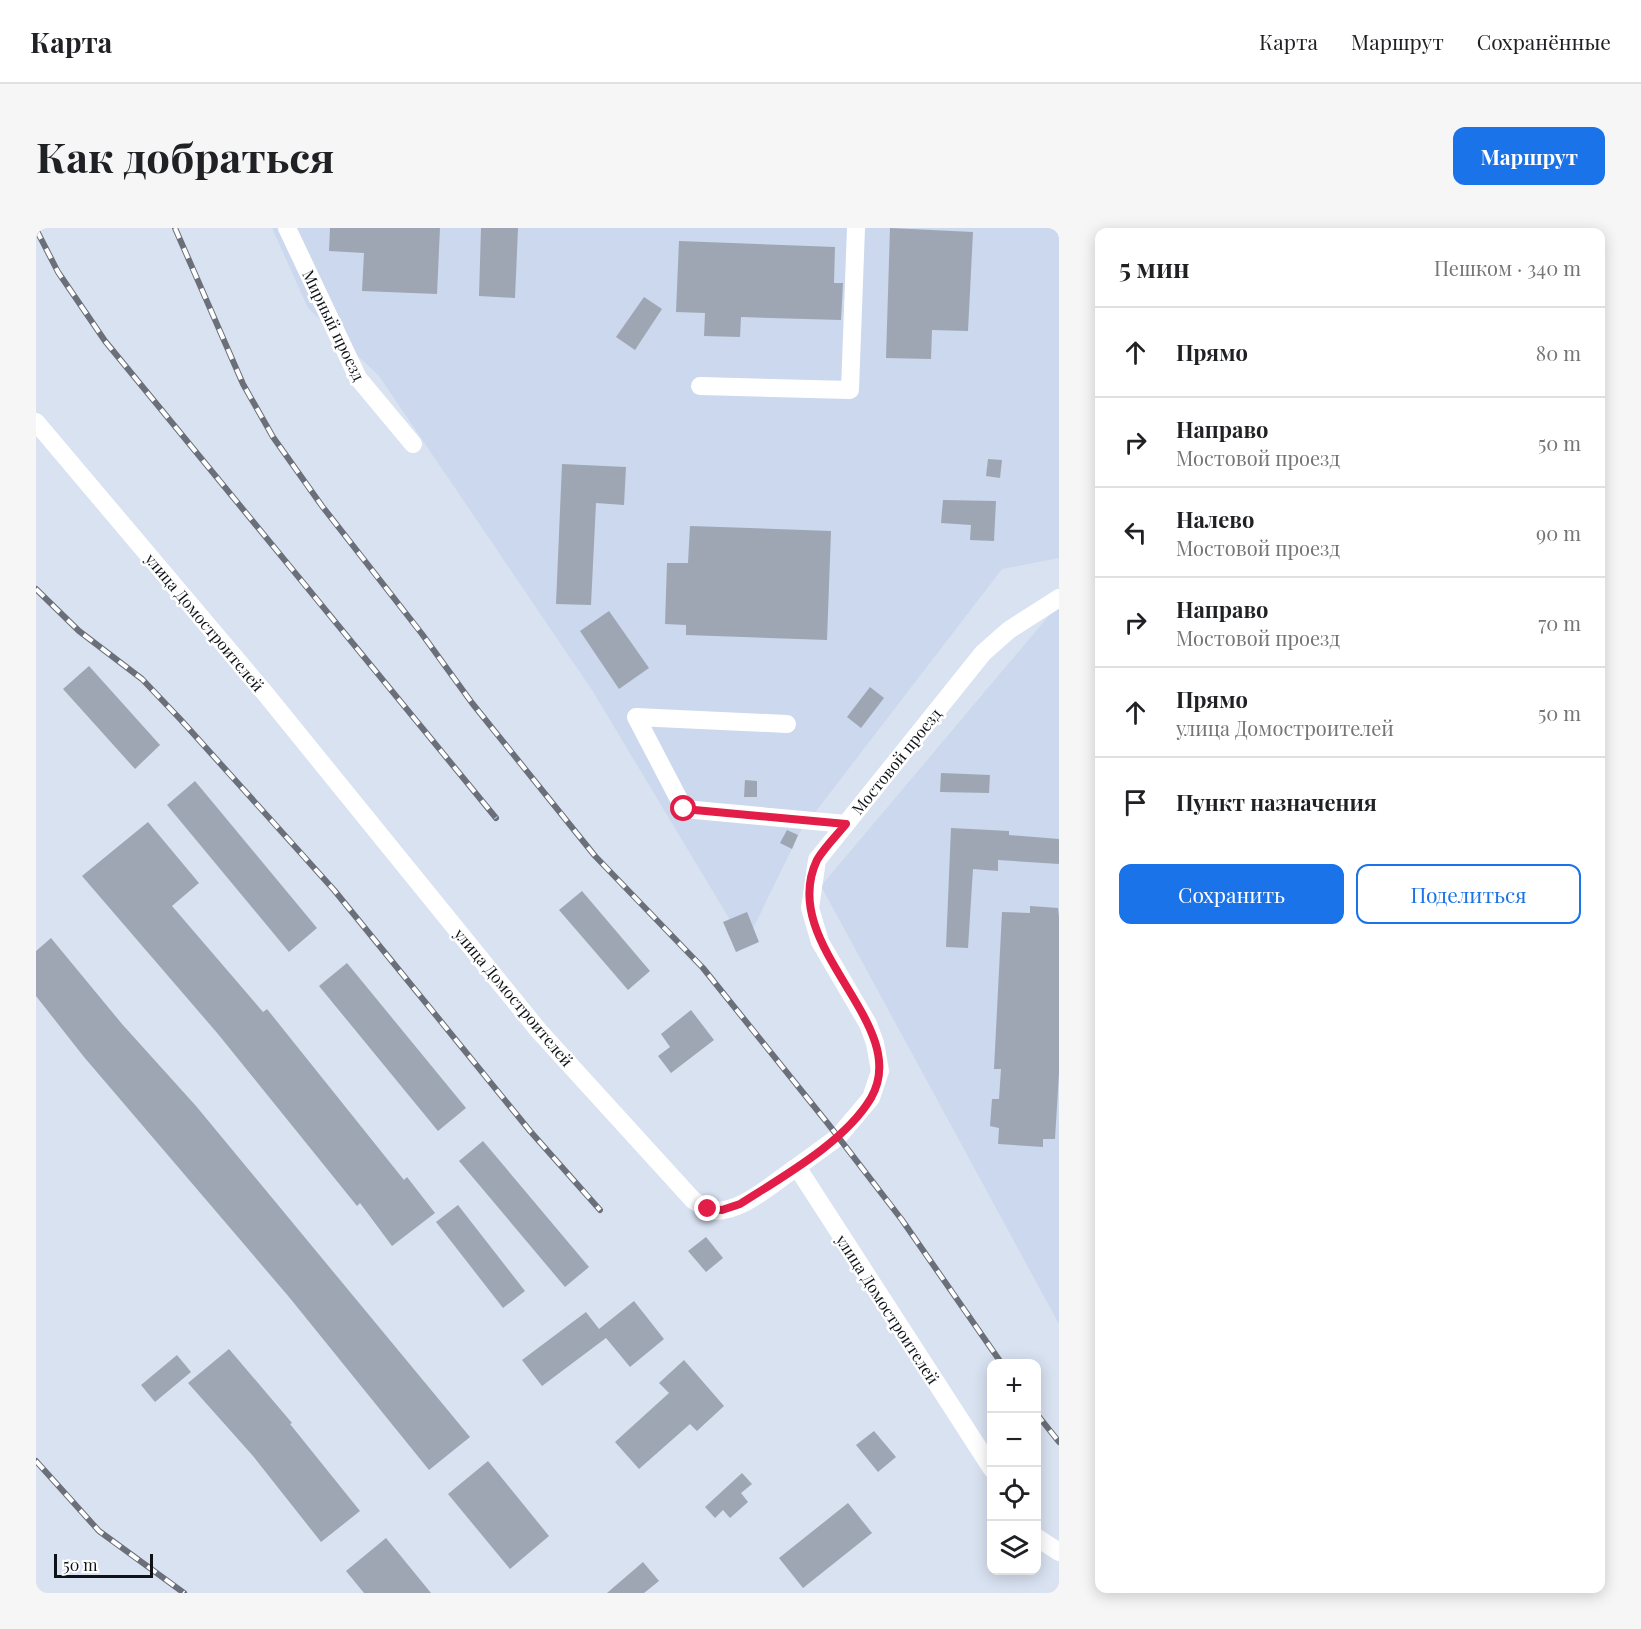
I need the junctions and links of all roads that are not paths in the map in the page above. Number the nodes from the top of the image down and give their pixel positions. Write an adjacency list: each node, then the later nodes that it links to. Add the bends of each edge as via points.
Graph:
1 (287, 228): 5 (street, Мирный проезд, via 358,378)
2 (856, 228): 3 (street, via 850,390)
3 (700, 386)
4 (36, 422): 9 (street, улица Домостроителей, via 264,692 539,1031 693,1200 708,1209 731,1207)
5 (413, 444)
6 (1059, 598): 8 (street, Мостовой проезд, via 1009,630 983,653)
7 (787, 724): 8 (street, via 636,717 684,809)
8 (846, 824): 9 (street, Мостовой проезд, via 817,860 810,908 820,942 867,1024 880,1071 871,1098 838,1137)
9 (797, 1167): 10 (street, улица Домостроителей)
10 (991, 1467)
11 (1041, 1540): 12 (street)
12 (1059, 1552)

